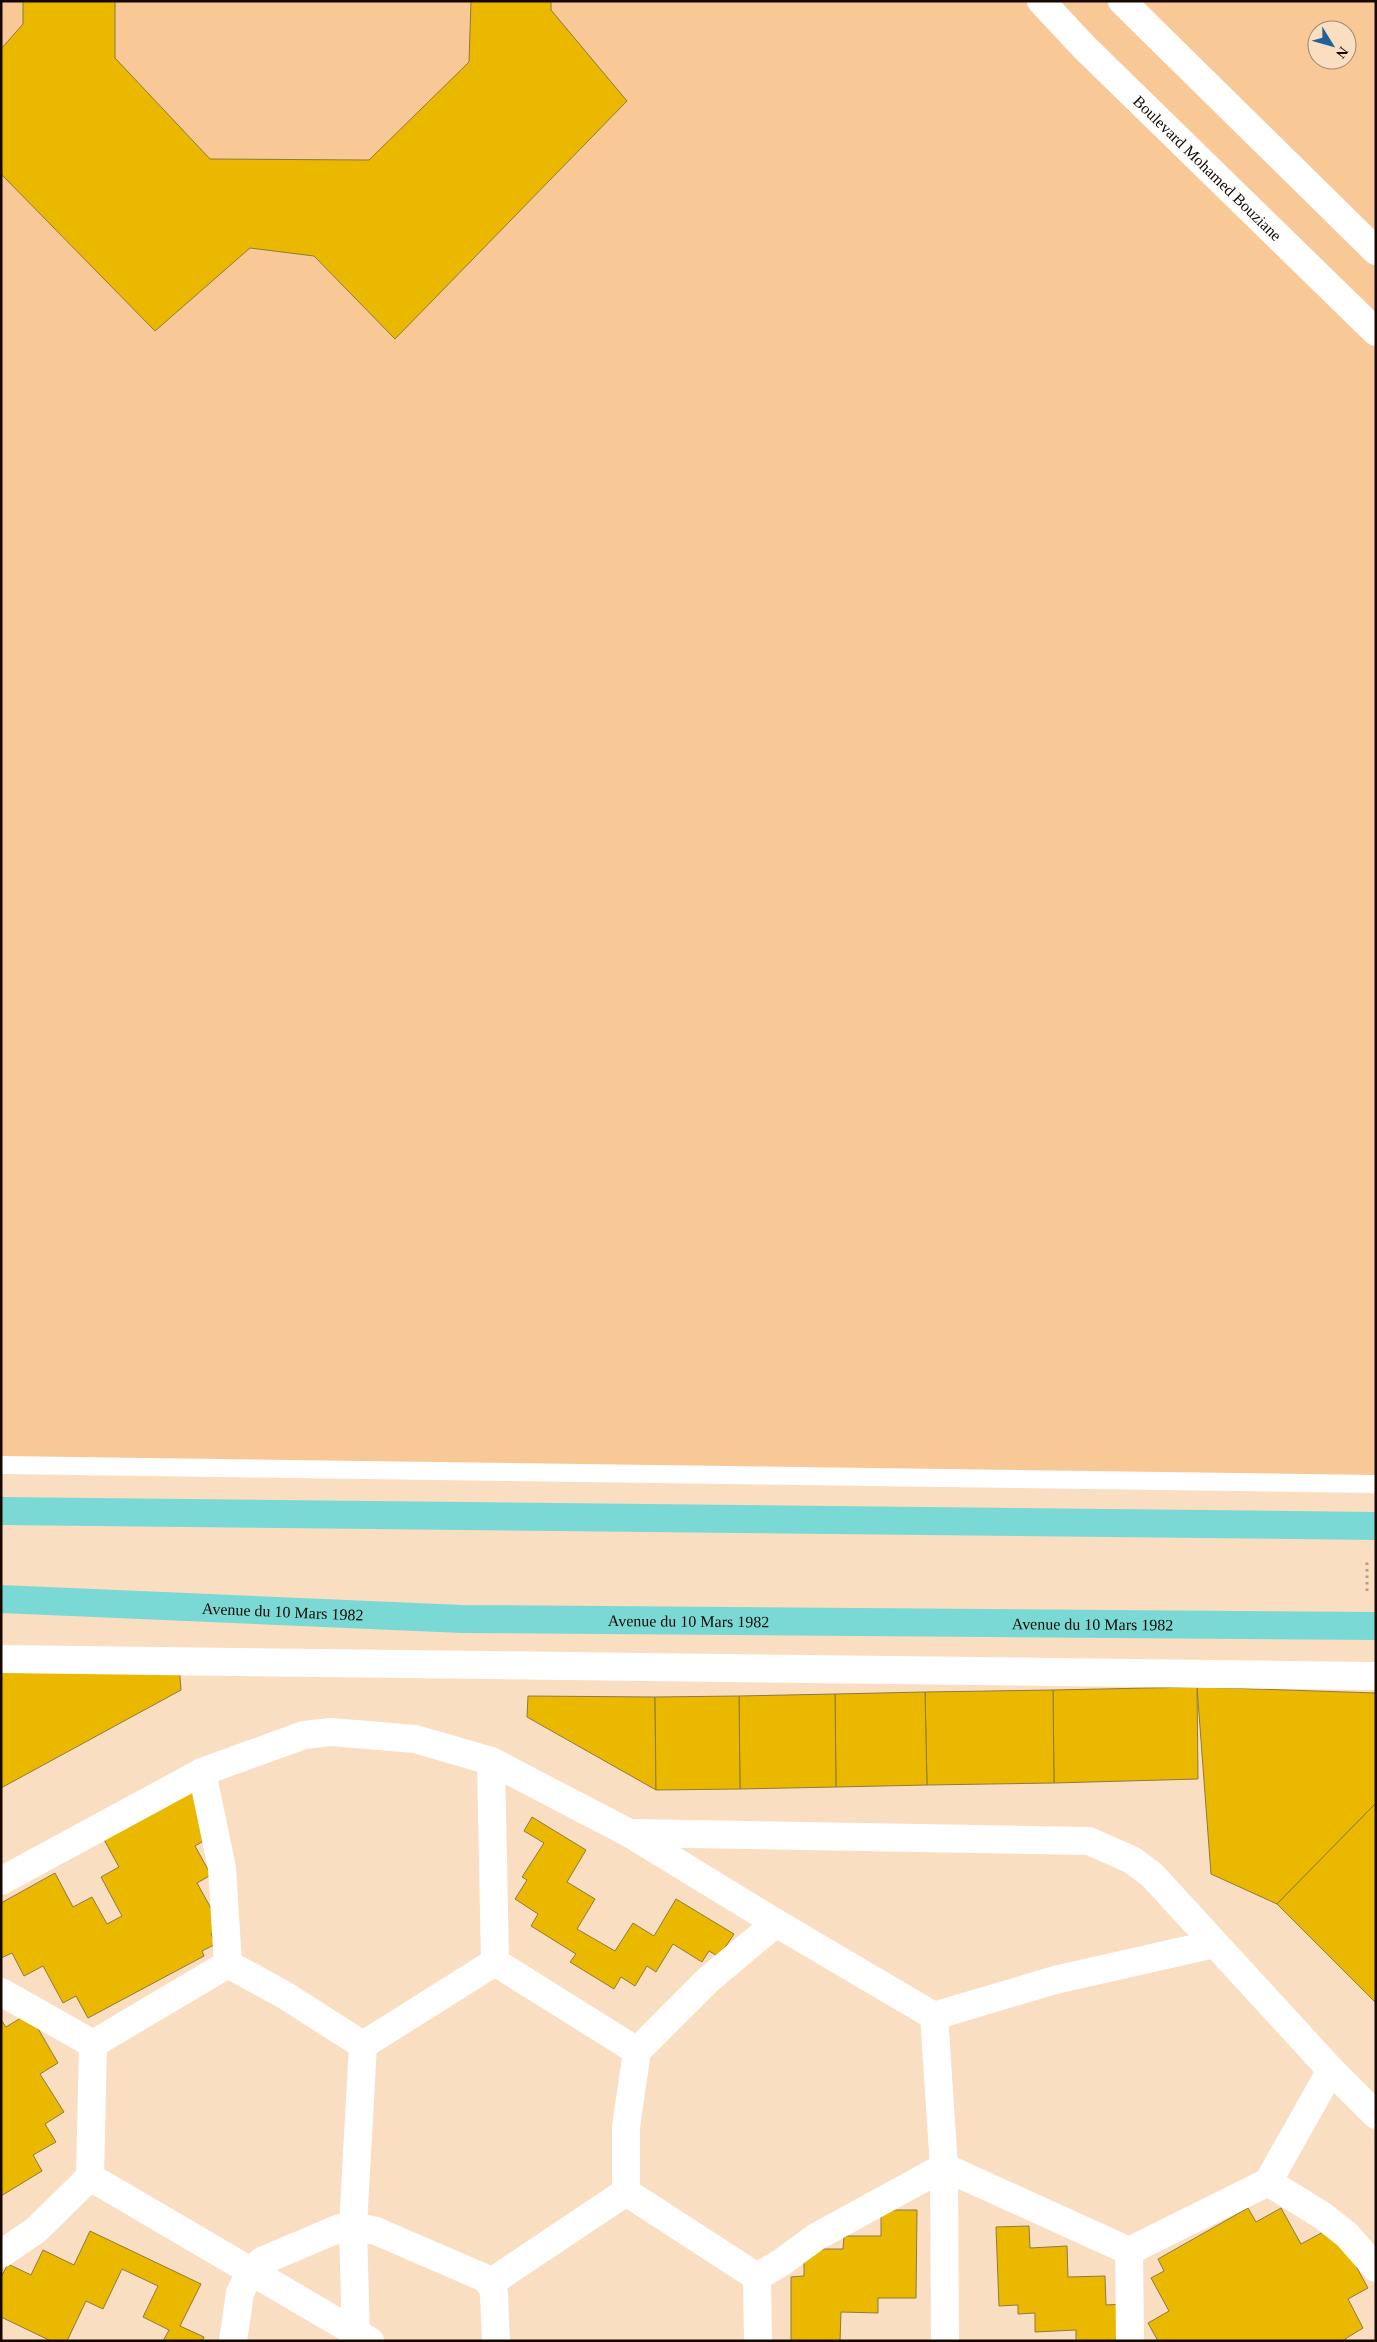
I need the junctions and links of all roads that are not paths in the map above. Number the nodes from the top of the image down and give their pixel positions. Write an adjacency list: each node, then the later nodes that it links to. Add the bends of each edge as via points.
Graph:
1 (1041, 1): 4 (street, Boulevard Mohamed Bouziane)
2 (1122, 1): 3 (street)
3 (1376, 251)
4 (1376, 332)
5 (1, 1465): 6 (lane)
6 (1376, 1484)
7 (1, 1511): 8 (main road)
8 (1376, 1526)
9 (1, 1599): 10 (main road, Avenue du 10 Mars 1982, via 462,1618)
10 (1376, 1626)
11 (1, 1659): 12 (street)
12 (1376, 1676)
13 (492, 1761): 14 (street, via 415,1739 331,1732 304,1735); 15 (street); 19 (street)
14 (202, 1772): 16 (street); 20 (street, via 222,1868)
15 (629, 1833): 17 (street); 18 (street, via 1089,1841 1132,1860 1152,1875)
16 (1, 1881)
17 (776, 1923): 22 (street); 25 (street, via 708,1980)
18 (1214, 1944): 22 (street, via 1055,1980); 26 (street)
19 (495, 1962): 24 (street); 25 (street)
20 (228, 1964): 23 (street); 24 (street)
21 (1, 1992): 23 (street)
22 (934, 2016): 28 (street)
23 (93, 2044): 29 (street)
24 (363, 2044): 32 (street)
25 (637, 2051): 31 (street, via 626,2127)
26 (1331, 2070): 27 (street); 30 (street)
27 (1376, 2115)
28 (944, 2167): 33 (street); 37 (street, via 816,2236); 43 (street)
29 (90, 2177): 34 (street, via 36,2230); 36 (street)
30 (1268, 2182): 33 (street); 35 (street, via 1348,2235)
31 (626, 2192): 37 (street); 38 (street)
32 (353, 2226): 36 (street, via 327,2232 262,2261); 38 (street, via 376,2231 477,2274); 39 (street)
33 (1129, 2251): 44 (street)
34 (1, 2254)
35 (1376, 2268)
36 (250, 2272): 39 (street); 40 (street, via 240,2293)
37 (757, 2277): 42 (street)
38 (490, 2283): 41 (street, via 494,2295)
39 (360, 2338)
40 (233, 2341)
41 (496, 2341)
42 (758, 2341)
43 (946, 2341)
44 (1130, 2341)

